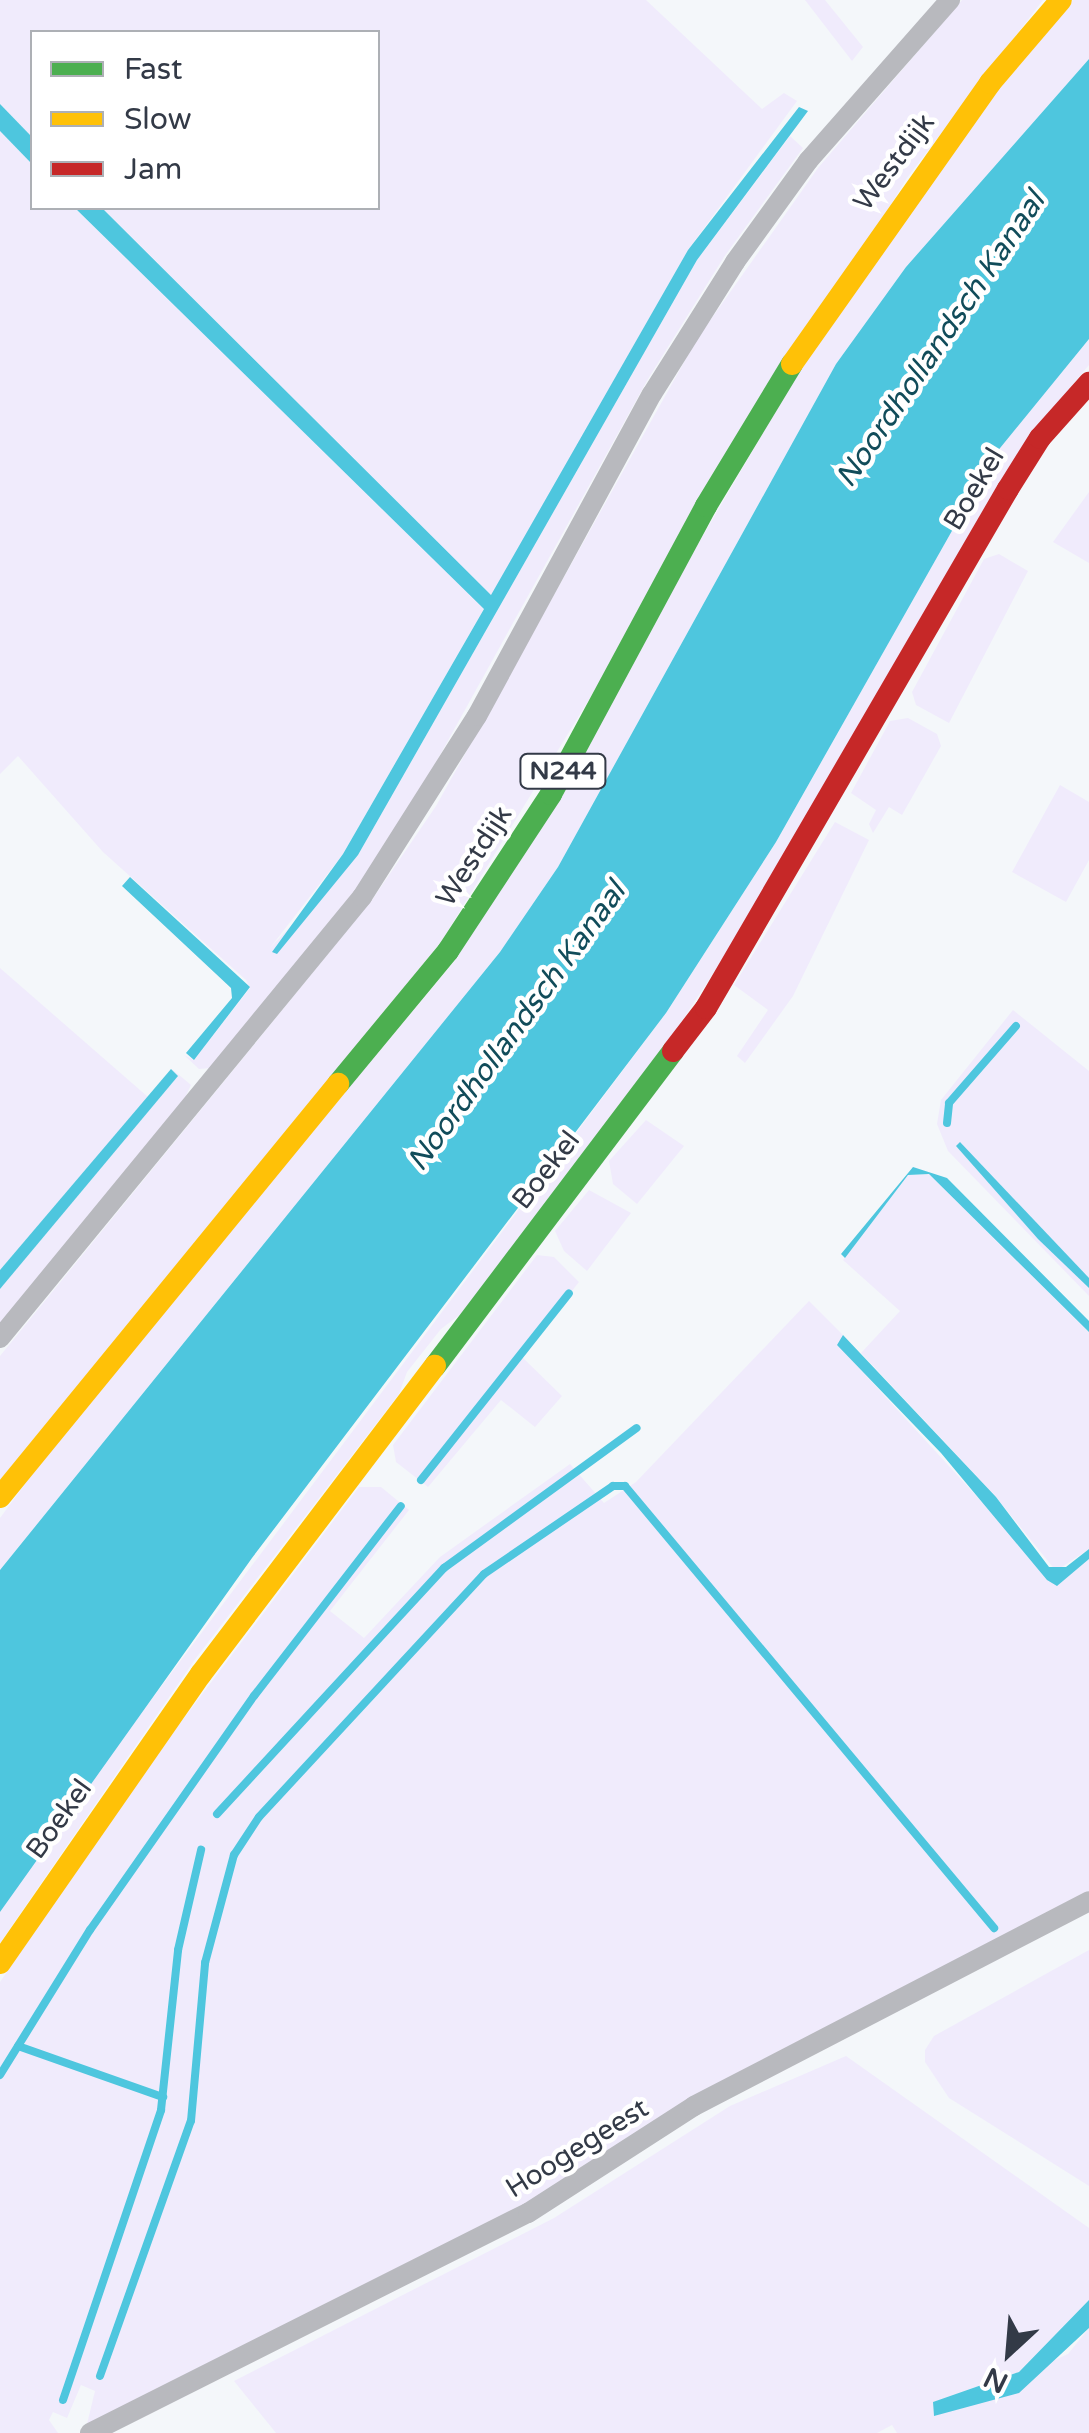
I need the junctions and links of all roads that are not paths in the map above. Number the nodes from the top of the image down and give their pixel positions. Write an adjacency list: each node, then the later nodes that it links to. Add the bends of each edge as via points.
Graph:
1 (950, 0): 4 (street, via 808,161 736,262 652,394 457,750 362,897)
2 (1061, 0): 5 (street, Westdijk / N244, via 979,98 825,309 706,506 550,794 448,951)
3 (1089, 383): 7 (street, Boekel, via 1040,438 1008,489 706,1008 201,1674)
4 (0, 1338)
5 (0, 1497)
6 (1089, 1901): 8 (street, Hoogegeest, via 694,2106 528,2213)
7 (0, 1963)
8 (90, 2433)

